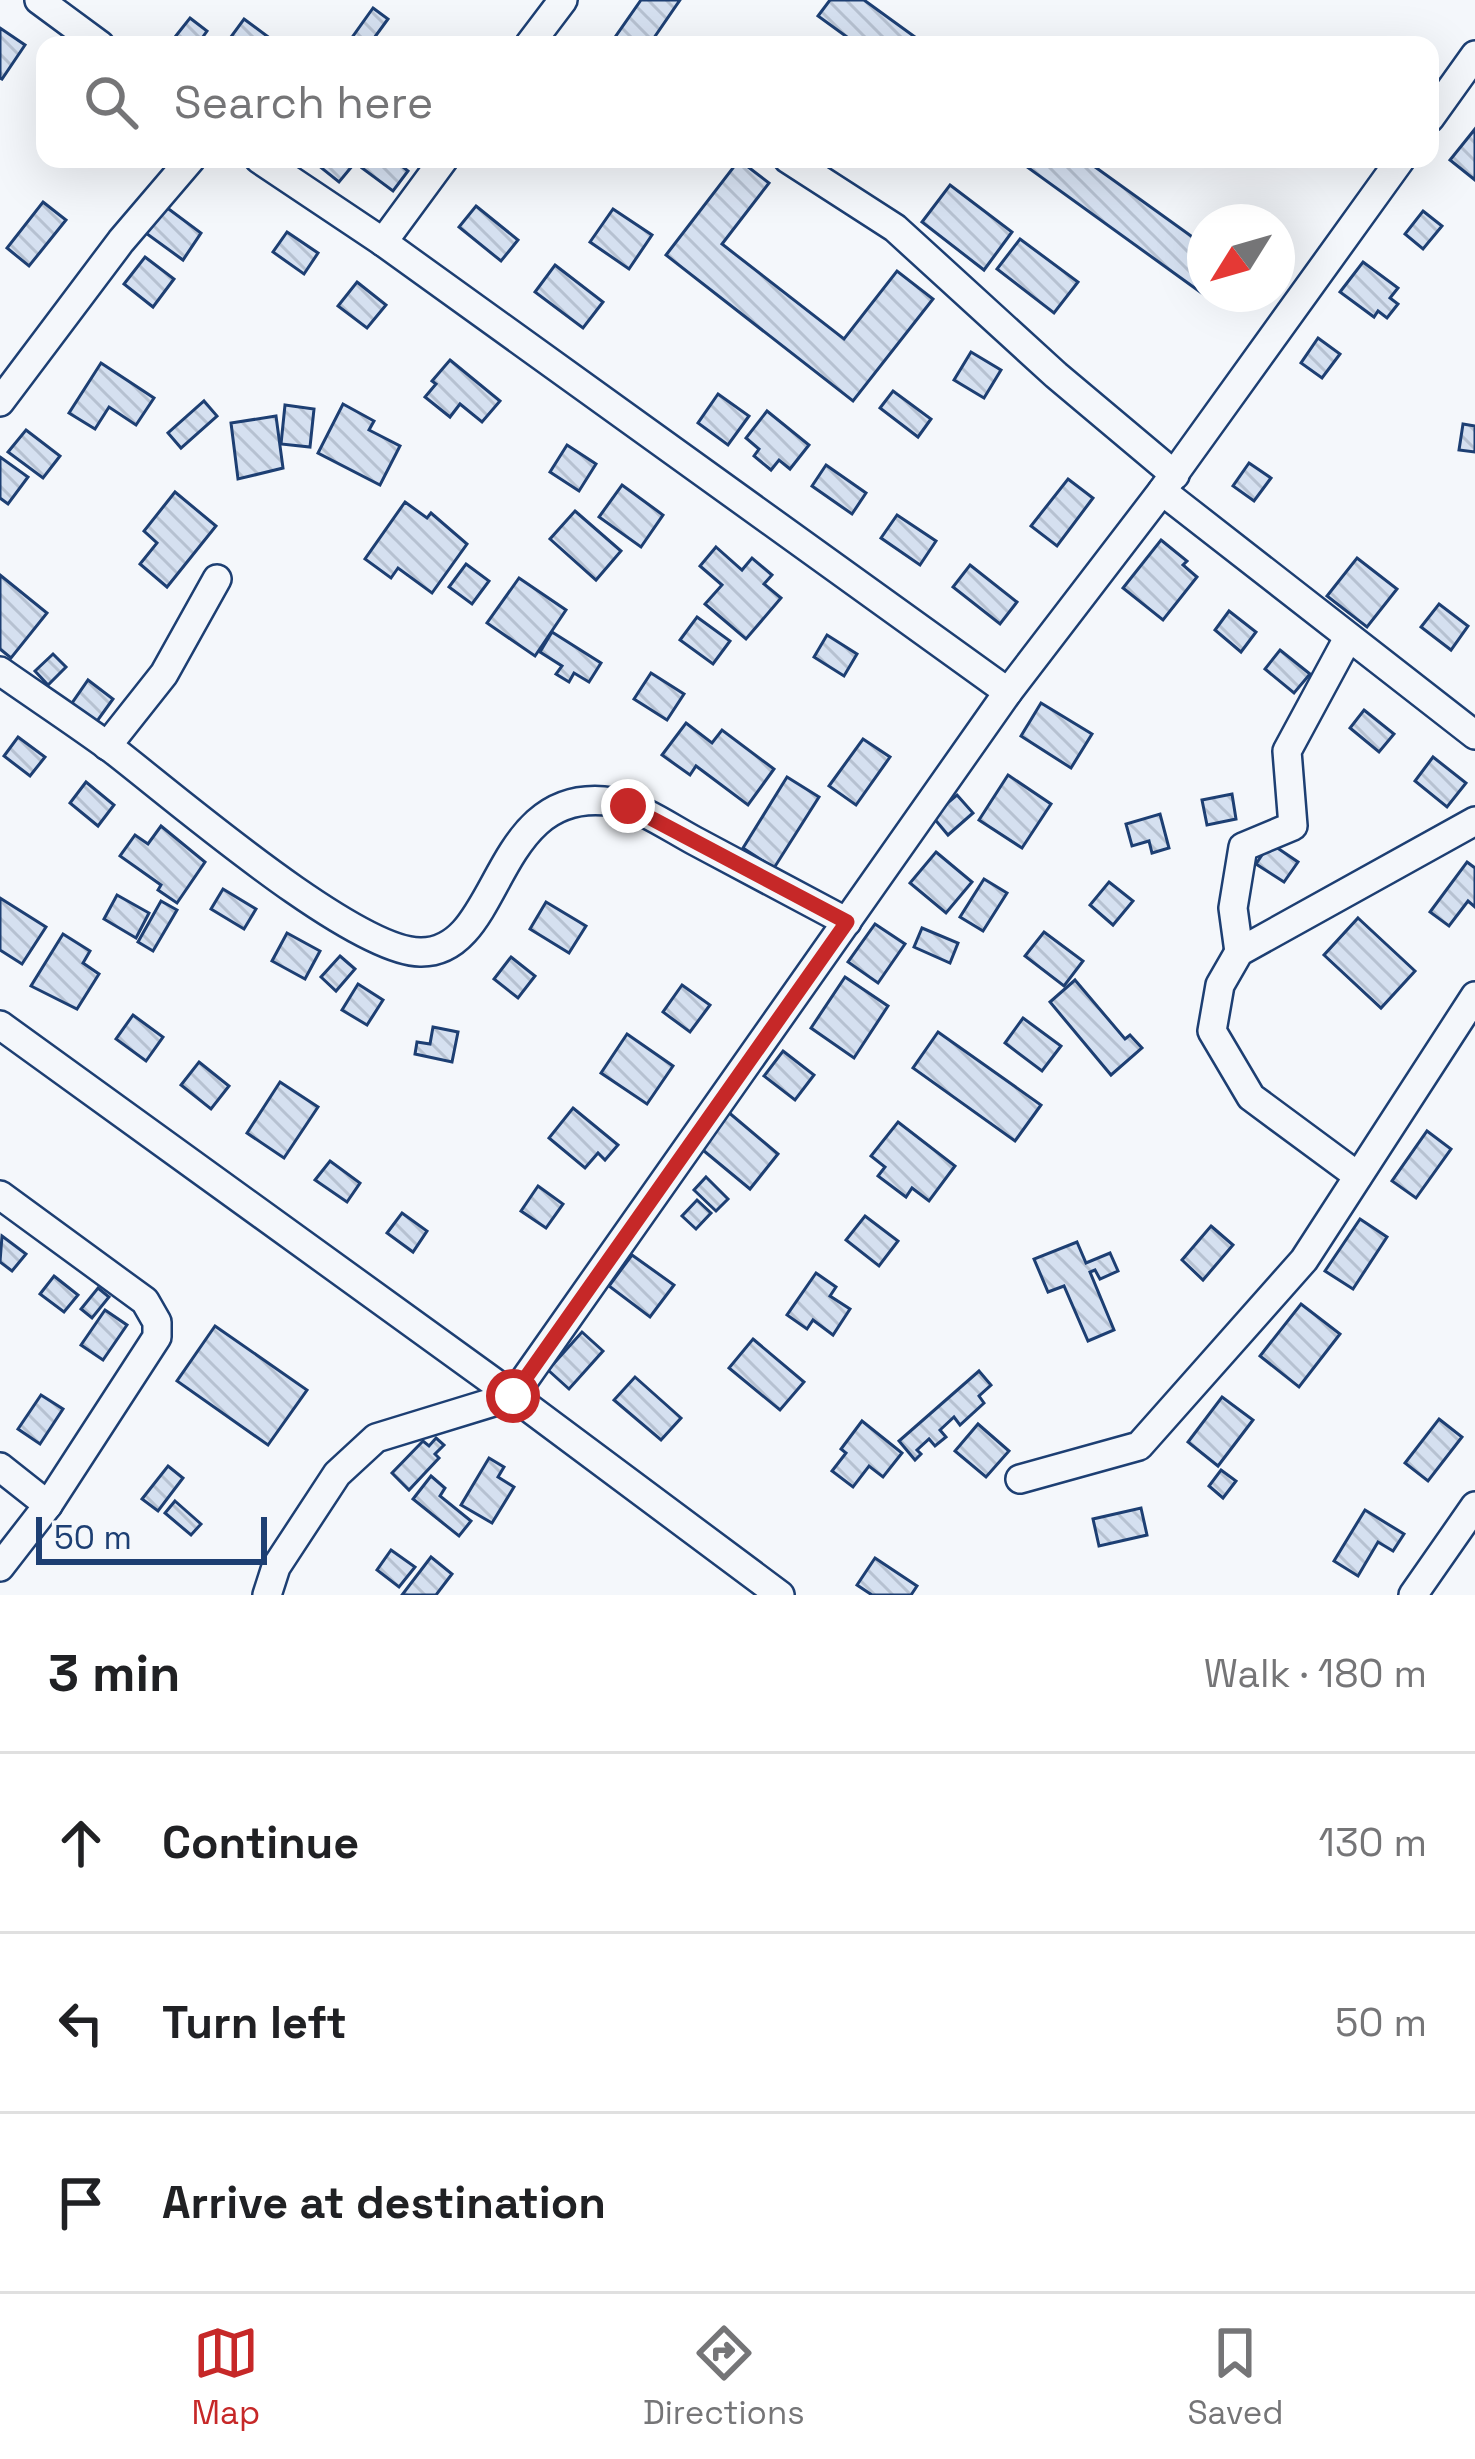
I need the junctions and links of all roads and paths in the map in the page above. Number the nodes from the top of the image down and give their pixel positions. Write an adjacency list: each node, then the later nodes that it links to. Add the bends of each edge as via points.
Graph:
1 (39, 0): 3 (street)
2 (563, 0): 4 (street)
3 (88, 36)
4 (537, 36)
5 (1475, 55): 6 (street)
6 (1439, 105)
7 (183, 168): 13 (street)
8 (272, 168): 12 (street)
9 (437, 168): 12 (street)
10 (802, 168): 14 (street, via 895,228)
11 (1394, 168): 14 (street)
12 (383, 242): 18 (street)
13 (0, 402)
14 (1168, 483): 16 (street); 18 (street)
15 (217, 578): 20 (street, via 164,674)
16 (1348, 638): 19 (street); 23 (street, via 1287,751 1293,826 1243,848 1233,908)
17 (0, 671): 20 (street)
18 (1008, 692): 22 (street)
19 (1475, 735)
20 (107, 746): 22 (street, via 310,901 387,944 422,953 451,943 477,917 531,827 584,802 628,806)
21 (1475, 821): 23 (street)
22 (847, 922): 28 (street)
23 (1239, 952): 26 (street, via 1220,985 1212,1030 1251,1097)
24 (1475, 996): 26 (street)
25 (0, 1025): 28 (street)
26 (1358, 1176): 30 (street, via 1304,1260 1138,1446)
27 (0, 1195): 31 (street, via 145,1301 157,1322 157,1337)
28 (513, 1396): 34 (street, via 376,1438 337,1474); 35 (street)
29 (0, 1468): 31 (street)
30 (1020, 1479)
31 (48, 1504): 33 (street)
32 (1475, 1506): 36 (street)
33 (0, 1568)
34 (266, 1595)
35 (780, 1595)
36 (1413, 1595)

